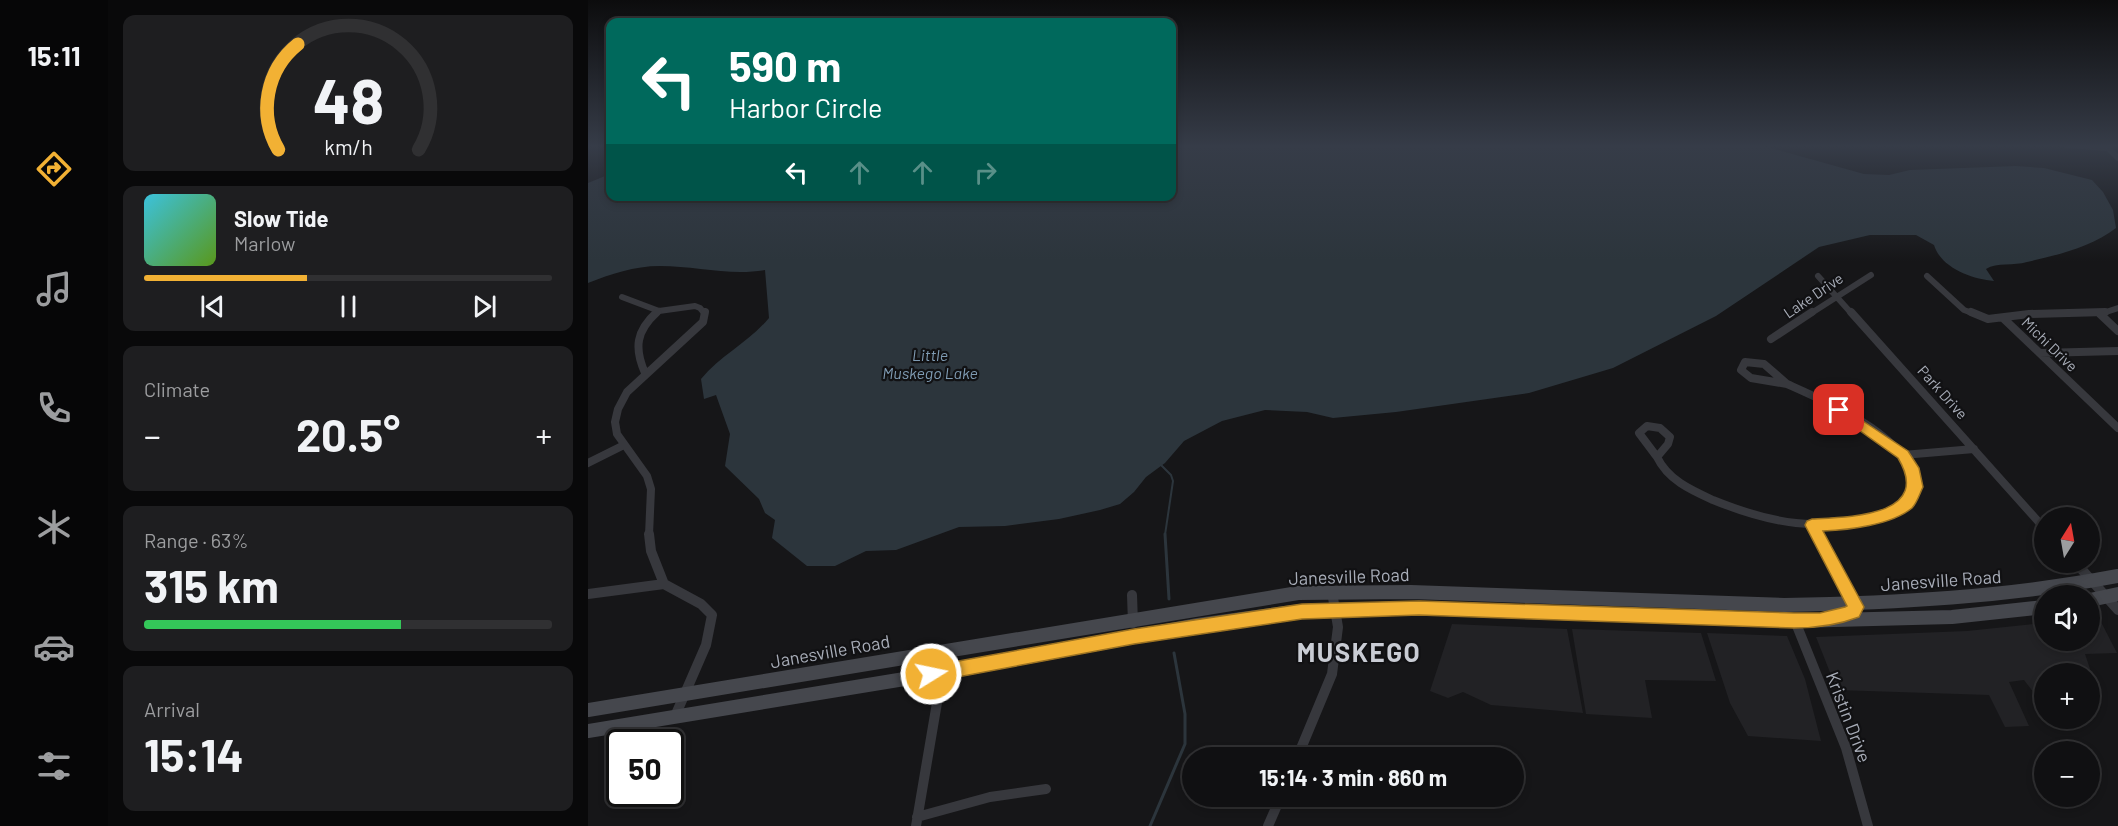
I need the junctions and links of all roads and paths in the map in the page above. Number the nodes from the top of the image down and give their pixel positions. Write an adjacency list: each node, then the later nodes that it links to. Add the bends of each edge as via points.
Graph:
1 (1871, 275): 5 (street, Lake Drive)
2 (1818, 276): 5 (street, Park Drive)
3 (1927, 276): 9 (street, Michi Drive, via 1969,313 1988,319)
4 (622, 297): 7 (street)
5 (1835, 298): 11 (street, Lake Drive); 18 (street, Park Drive)
6 (2118, 308): 8 (street)
7 (659, 311): 14 (street, via 636,342); 14 (street, via 695,306 706,315 691,334)
8 (2100, 314): 9 (street); 10 (street)
9 (2003, 318): 13 (street, Michi Drive)
10 (2118, 331)
11 (1771, 339)
12 (2118, 351): 13 (street)
13 (2040, 352): 16 (street, Michi Drive)
14 (645, 373): 17 (street, via 616,411)
15 (1787, 384): 15 (street, via 1764,364 1748,362 1741,367 1751,378); 19 (street, via 1847,415)
16 (2118, 428)
17 (624, 446): 21 (street); 27 (street, via 651,489 649,541)
18 (1974, 449): 19 (street); 22 (street, Park Drive)
19 (1903, 455): 23 (street, via 1916,487 1907,503 1866,521)
20 (1657, 457): 23 (street, via 1677,481 1717,502 1765,517)
21 (588, 463)
22 (2034, 517)
23 (1812, 525): 36 (street)
24 (2084, 573): 26 (street)
25 (2118, 576): 26 (main road, Janesville Road)
26 (2091, 581): 32 (street); 36 (main road, Janesville Road, via 2002,594)
27 (664, 584): 29 (street); 50 (street, via 701,604 712,615 706,645)
28 (1332, 592): 30 (main road, Janesville Road); 38 (street); 43 (main road, Janesville Road, via 1264,598)
29 (588, 594)
30 (1466, 594): 33 (main road, Janesville Road); 39 (main road)
31 (1132, 595): 43 (street)
32 (2112, 596): 40 (street)
33 (1547, 597): 34 (main road, Janesville Road); 41 (main road)
34 (1638, 600): 35 (main road, Janesville Road); 42 (main road)
35 (1758, 604): 36 (main road, Janesville Road); 46 (main road, via 1778,610)
36 (1850, 604): 44 (main road); 45 (main road, via 1856,609); 46 (main road, via 1807,610)
37 (2034, 608): 44 (main road, Janesville Road)
38 (1335, 610): 39 (main road, Janesville Road); 47 (main road, Janesville Road, via 1283,613); 54 (street, via 1337,640 1332,674)
39 (1467, 610): 41 (main road, Janesville Road)
40 (2118, 610)
41 (1550, 613): 42 (main road, Janesville Road)
42 (1642, 615): 46 (main road, Janesville Road)
43 (1133, 619): 47 (street); 48 (main road, Janesville Road)
44 (1893, 619): 45 (main road, Janesville Road)
45 (1820, 620): 46 (main road, Janesville Road)
46 (1794, 621): 59 (street, Kristin Drive, via 1852,771)
47 (1134, 636): 49 (main road, Janesville Road)
48 (946, 650): 49 (street); 50 (main road, Janesville Road)
49 (944, 672): 52 (main road, Janesville Road); 57 (street)
50 (684, 694): 51 (main road, Janesville Road); 52 (street)
51 (588, 710)
52 (676, 714): 53 (main road, Janesville Road)
53 (588, 731)
54 (1302, 747)
55 (1046, 789): 57 (street, via 990,797)
56 (1276, 807): 58 (street)
57 (916, 822)
58 (1268, 826)
59 (1868, 826)

